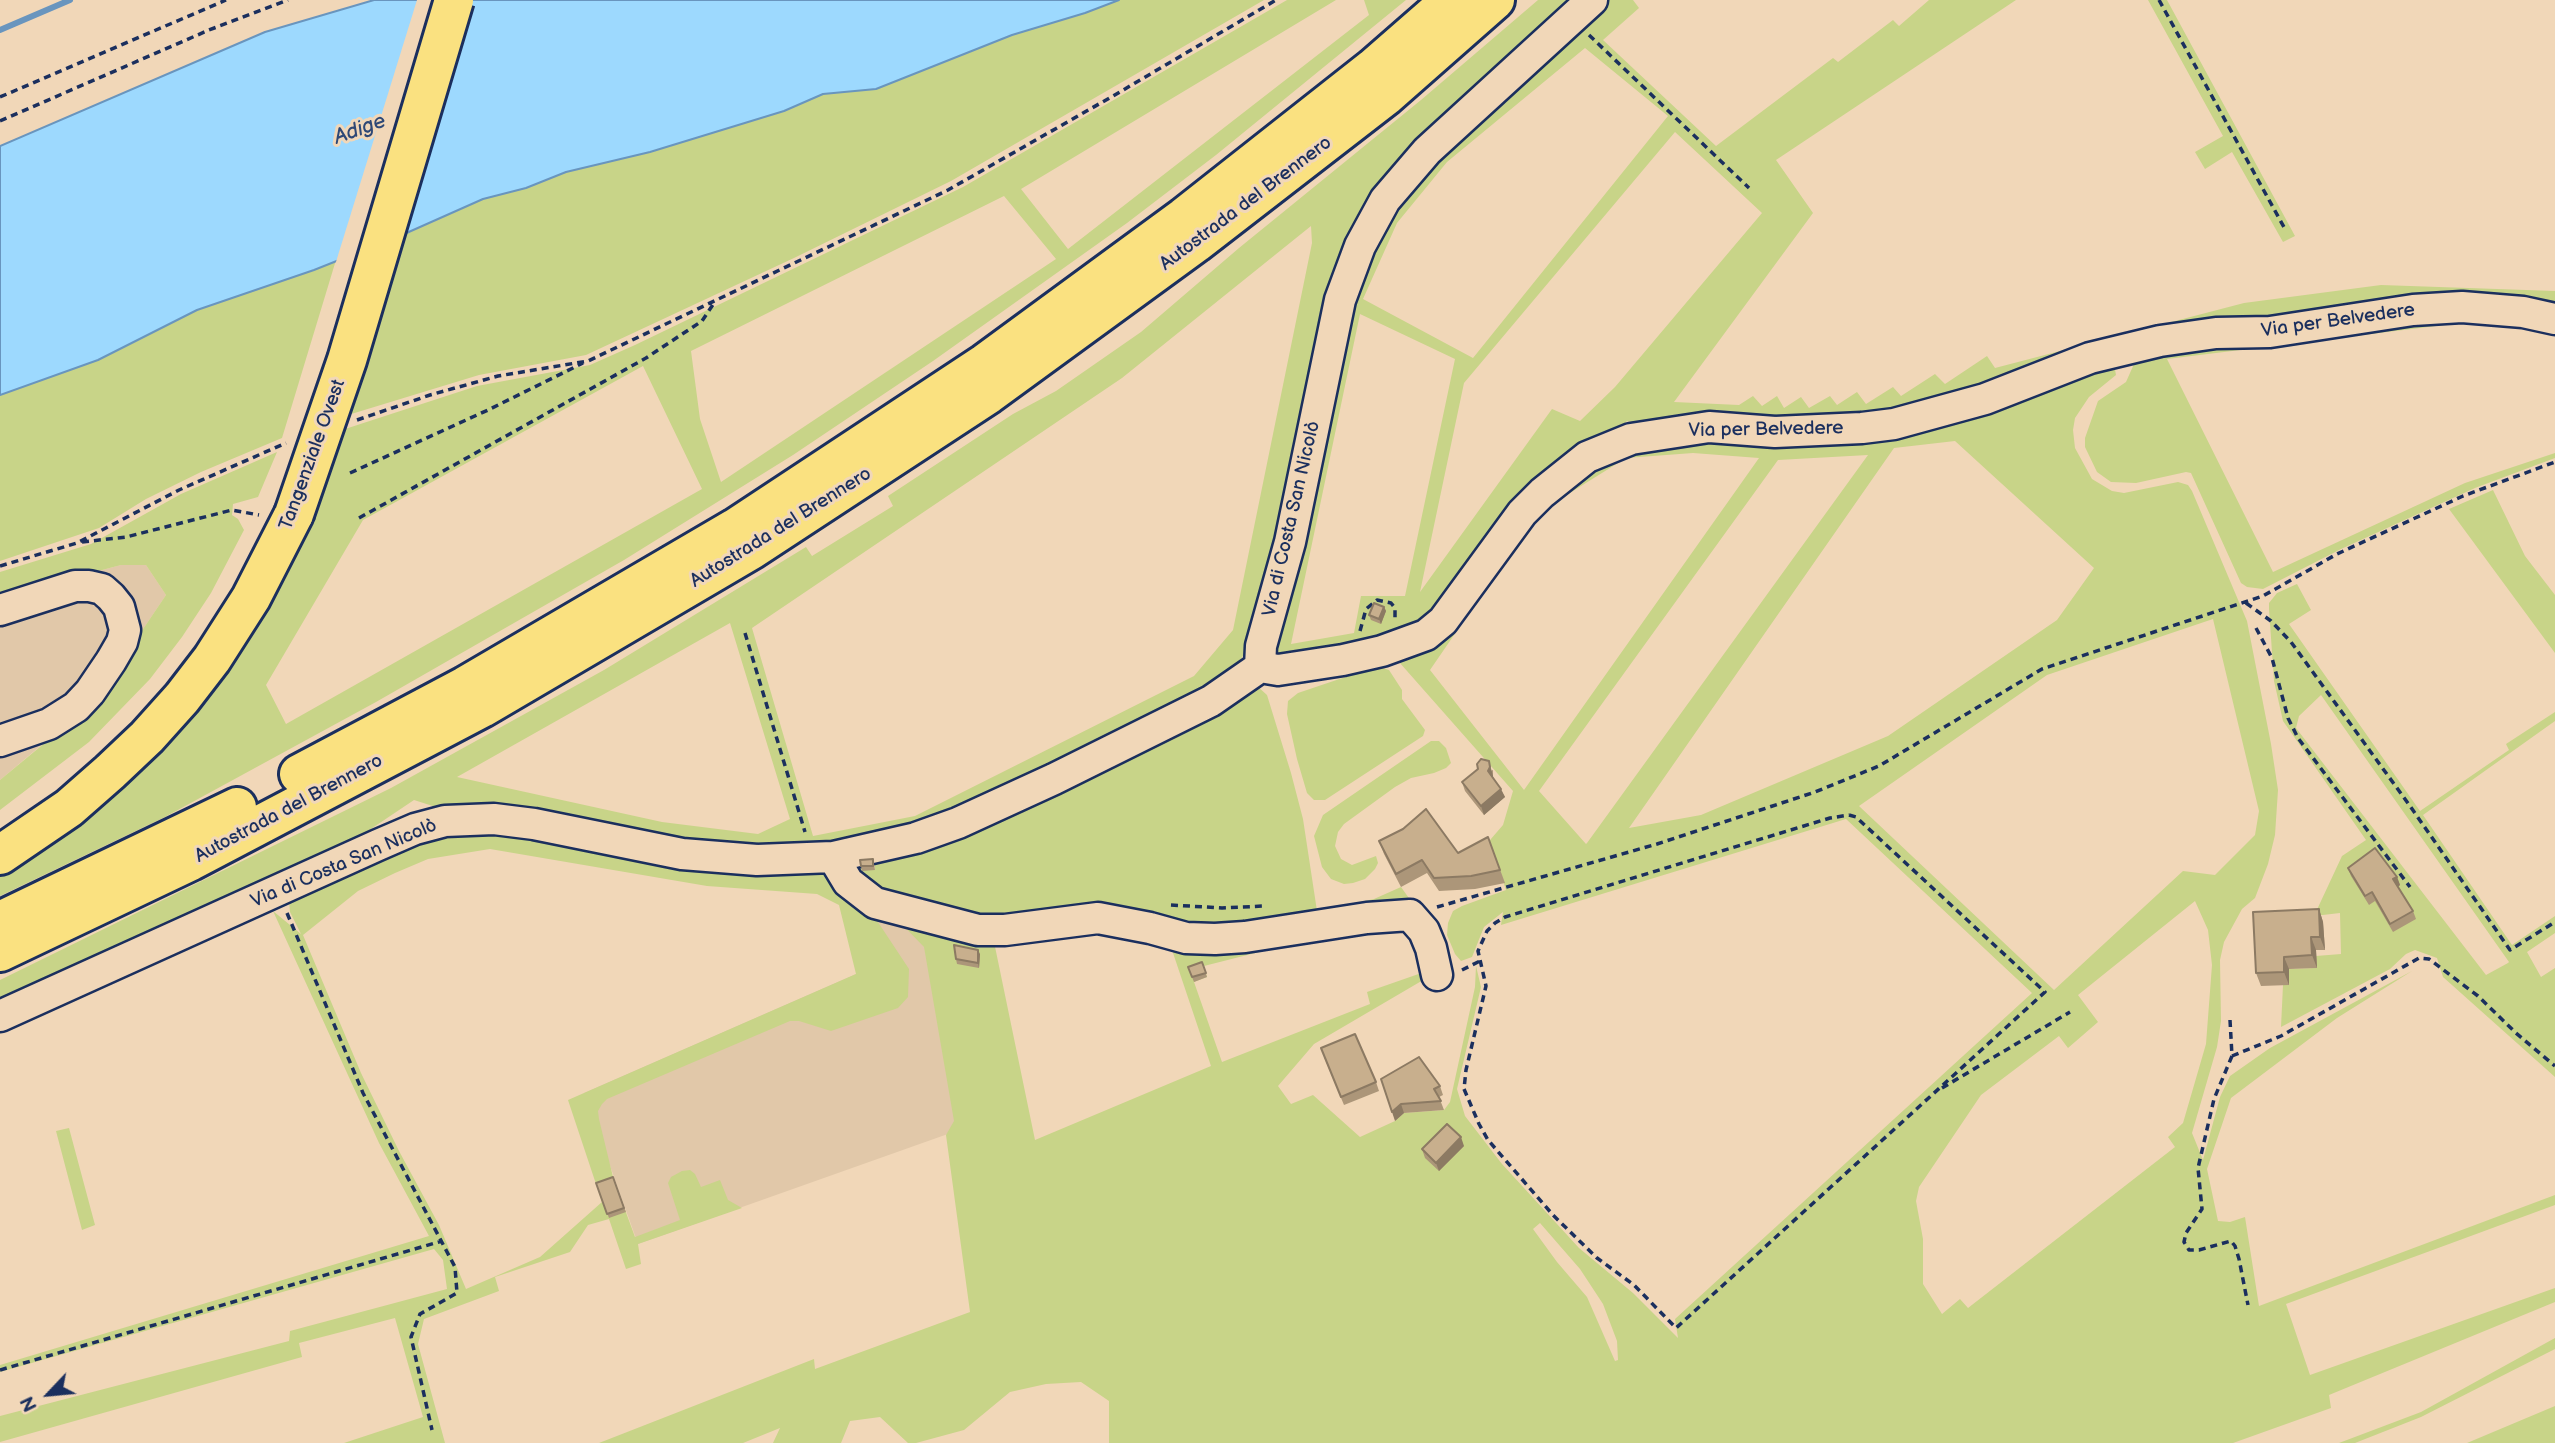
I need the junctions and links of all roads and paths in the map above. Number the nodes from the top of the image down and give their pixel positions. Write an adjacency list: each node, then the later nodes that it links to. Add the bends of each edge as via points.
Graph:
1 (226, 0): 10 (path)
2 (288, 0): 11 (path)
3 (430, 0): 21 (highway, Tangenziale Ovest)
4 (454, 0): 21 (highway, Tangenziale Ovest, bridge, via 347,360)
5 (1276, 0): 14 (path, via 948,190)
6 (1451, 0): 37 (highway, Autostrada del Brennero, via 1373,68 1184,217 985,363 735,528 465,686 204,825)
7 (1496, 0): 39 (highway, Autostrada del Brennero, via 1386,96 1196,243 989,394 751,550 482,708 191,861)
8 (2159, 0): 13 (path)
9 (1582, 9): 12 (path); 29 (street, Via di Costa San Nicolò, via 1427,151 1385,201 1360,246 1340,300)
10 (0, 97)
11 (0, 121)
12 (1749, 188)
13 (2285, 229)
14 (714, 303): 16 (path); 22 (path, via 702,321 646,358)
15 (2555, 319): 29 (street, Via per Belvedere, via 2462,307 2270,332 2216,333 2090,358 1985,399 1895,424 1775,432 1709,427 1631,439 1587,457 1542,493 1522,513 1443,621 1426,635 1343,660 1278,670)
16 (588, 361): 17 (path, via 498,376); 20 (path)
17 (354, 421)
18 (290, 442): 23 (path, via 179,490)
19 (2555, 462): 25 (path, via 2463,496)
20 (350, 472)
21 (277, 511): 23 (path, via 232,510 126,537); 31 (highway, Tangenziale Ovest, via 209,620 148,698 79,768); 32 (highway, Tangenziale Ovest, via 251,598 181,698 147,737 69,808)
22 (359, 518)
23 (76, 543): 24 (path)
24 (0, 566)
25 (2245, 602): 36 (path, via 2042,669 1879,766 1815,792 1657,844); 38 (path, via 2291,642 2510,950)
26 (0, 610): 30 (street, via 75,586 89,586 111,597 125,630 111,661 76,707 49,724)
27 (2256, 628): 34 (path, via 2272,658 2298,738)
28 (745, 633): 33 (path)
29 (1260, 667): 33 (street, Via di Costa San Nicolò, via 1211,701 958,823 916,838)
30 (0, 741)
31 (0, 825)
32 (0, 855)
33 (822, 857): 35 (street, Via di Costa San Nicolò, via 757,860 682,854 534,824 494,819 445,821); 36 (street, via 875,903 978,930 1098,918 1186,938 1215,939)
34 (2410, 887)
35 (278, 891): 43 (street, Via di Costa San Nicolò); 48 (path, via 363,1093)
36 (1410, 915): 41 (street)
37 (0, 921)
38 (2555, 922)
39 (0, 952)
40 (1480, 961): 41 (path); 47 (path, via 1486,986 1464,1089 1479,1124 1553,1215 1676,1328); 47 (path, via 1478,951 1487,931 1505,917 1817,821 1856,817 2045,992)
41 (1447, 974)
42 (2070, 1012): 47 (path)
43 (0, 1016)
44 (2230, 1020): 45 (path)
45 (2232, 1056): 46 (path, via 2281,1036 2419,958 2429,958); 49 (path, via 2214,1099 2198,1168 2202,1209 2184,1242 2189,1250 2199,1250 2231,1241)
46 (2555, 1066)
47 (1934, 1093)
48 (442, 1241): 50 (path); 51 (path, via 455,1267 457,1293 420,1314 411,1337)
49 (2248, 1305)
50 (0, 1370)
51 (432, 1430)

